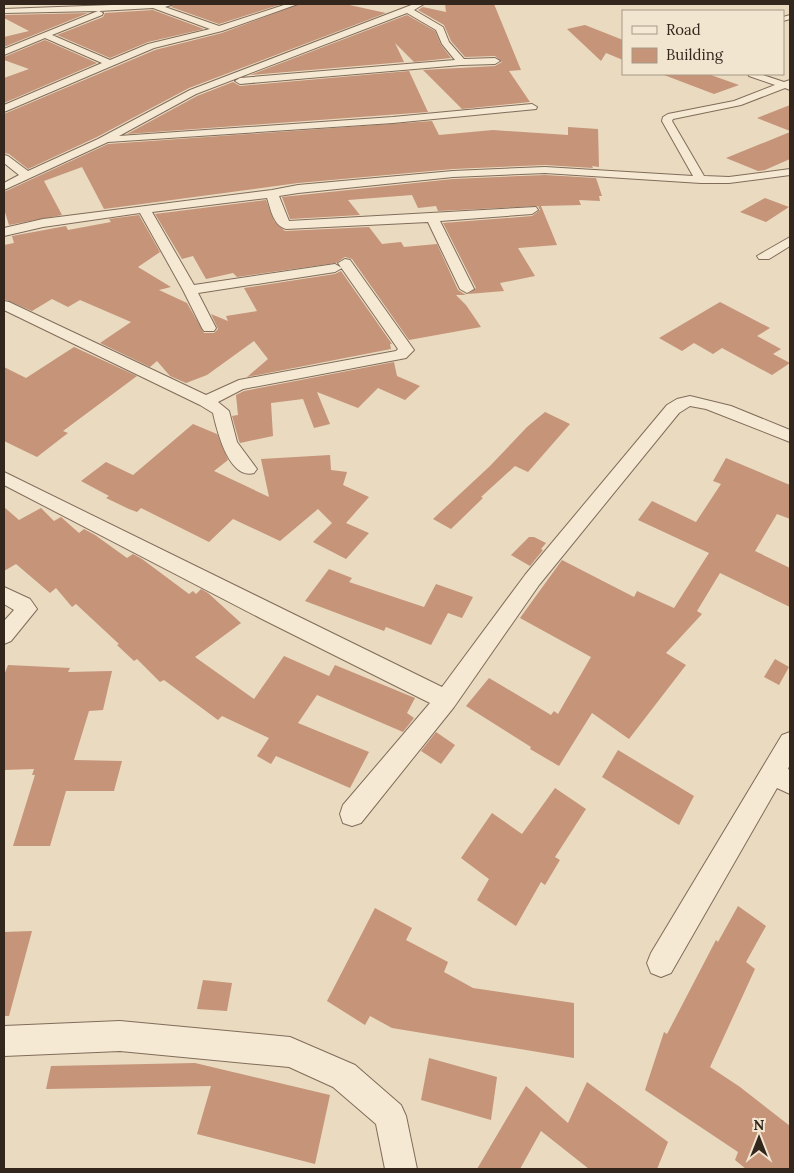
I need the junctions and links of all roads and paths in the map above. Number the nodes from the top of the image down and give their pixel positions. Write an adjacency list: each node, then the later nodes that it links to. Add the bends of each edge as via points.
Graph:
1 (170, 4): 4 (street)
2 (294, 4): 8 (street)
3 (420, 4): 6 (street)
4 (156, 6): 5 (street); 8 (street)
5 (111, 8): 7 (street); 9 (street)
6 (408, 10): 12 (street, via 440,29 445,45); 15 (street)
7 (4, 11)
8 (219, 29): 13 (street, via 151,46)
9 (44, 35): 10 (street); 13 (street)
10 (4, 52)
11 (495, 61): 12 (street)
12 (461, 62): 15 (street)
13 (110, 63): 18 (street)
14 (755, 75): 16 (street)
15 (218, 82): 19 (street)
16 (788, 85): 23 (street, via 737,103 668,117 667,122)
17 (532, 107): 19 (street)
18 (4, 109)
19 (102, 140): 22 (street)
20 (4, 158): 22 (street)
21 (790, 172): 23 (street, via 729,180)
22 (26, 175): 24 (street)
23 (701, 180): 25 (street, via 545,170 453,174)
24 (4, 187)
25 (272, 194): 26 (street); 28 (street, via 281,221 286,225)
26 (144, 209): 29 (street, via 43,223); 33 (street)
27 (532, 210): 28 (street)
28 (432, 218): 32 (street)
29 (4, 232)
30 (790, 241): 31 (street)
31 (764, 256)
32 (467, 289)
33 (190, 290): 35 (street); 36 (street, via 340,265 406,350 401,355 239,385)
34 (4, 305): 36 (street)
35 (209, 328)
36 (206, 401): 38 (street, via 221,411 228,444)
37 (790, 436): 42 (street, via 707,404 692,401 673,409 532,580)
38 (248, 469)
39 (4, 478): 42 (street)
40 (4, 596): 41 (street, via 27,609)
41 (4, 634)
42 (446, 700): 45 (street)
43 (790, 743): 44 (street)
44 (782, 778): 46 (street)
45 (352, 814)
46 (661, 963)
47 (4, 1041): 48 (street, via 120,1036 290,1052 344,1076 390,1116)
48 (401, 1169)

